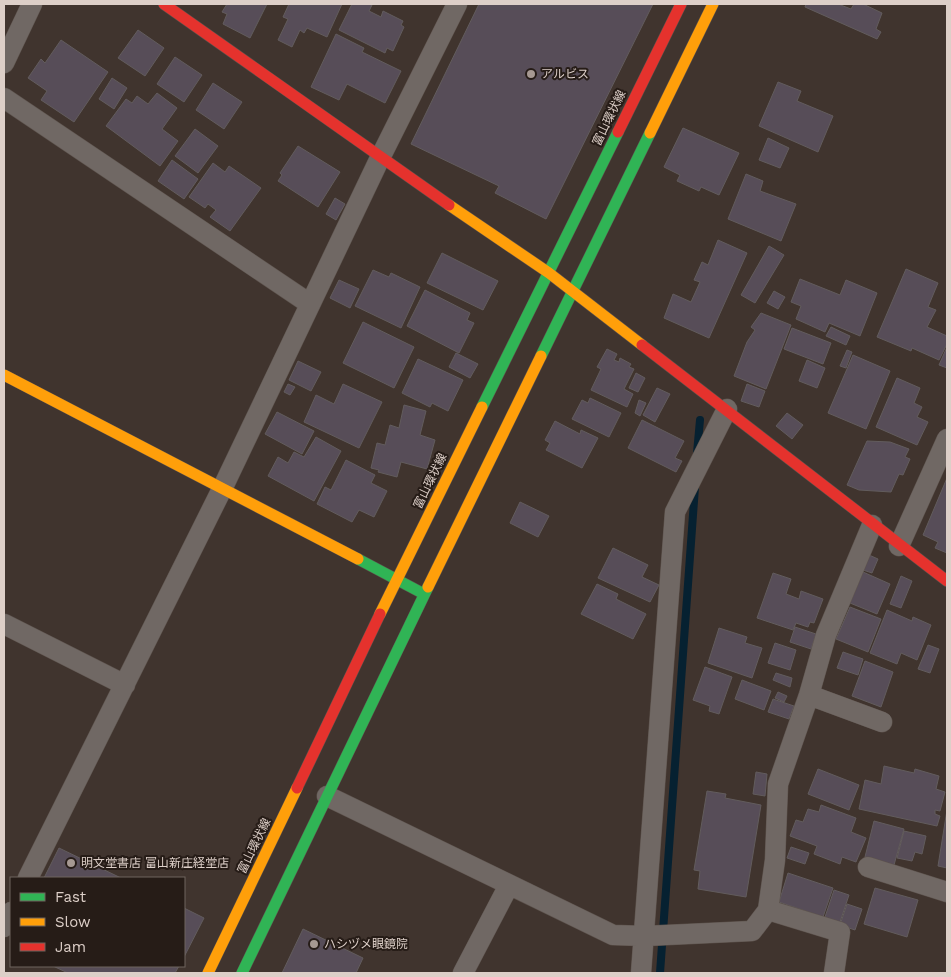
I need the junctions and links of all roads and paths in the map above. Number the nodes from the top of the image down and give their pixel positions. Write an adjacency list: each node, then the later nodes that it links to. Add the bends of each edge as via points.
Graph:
1 (32, 4): 6 (street)
2 (164, 4): 8 (main road)
3 (458, 4): 8 (street)
4 (681, 4): 9 (main road, 富山環状線)
5 (713, 4): 10 (main road)
6 (4, 63)
7 (4, 98): 11 (street)
8 (380, 158): 9 (main road); 11 (street)
9 (549, 273): 10 (main road); 18 (main road, 富山環状線)
10 (573, 291): 13 (main road); 20 (main road)
11 (310, 304): 15 (street)
12 (4, 375): 15 (main road)
13 (727, 409): 16 (main road); 33 (street, via 675,512)
14 (947, 439): 17 (street)
15 (223, 486): 18 (main road); 22 (street)
16 (872, 525): 17 (main road); 23 (street, via 826,635)
17 (899, 546): 19 (main road)
18 (396, 581): 20 (main road); 34 (main road, 富山環状線)
19 (947, 581)
20 (424, 594): 25 (main road)
21 (4, 624): 22 (street)
22 (124, 685): 27 (street)
23 (809, 695): 24 (street); 30 (street, via 778,784 775,860)
24 (882, 722)
25 (327, 796): 28 (street); 35 (main road)
26 (868, 867): 29 (street)
27 (28, 877)
28 (509, 884): 33 (street, via 613,935); 36 (street)
29 (947, 892)
30 (768, 910): 33 (street, via 752,931); 38 (street, via 840,932)
31 (10, 914): 32 (street)
32 (4, 927)
33 (645, 936): 37 (street)
34 (208, 973)
35 (242, 973)
36 (463, 973)
37 (641, 973)
38 (834, 973)

